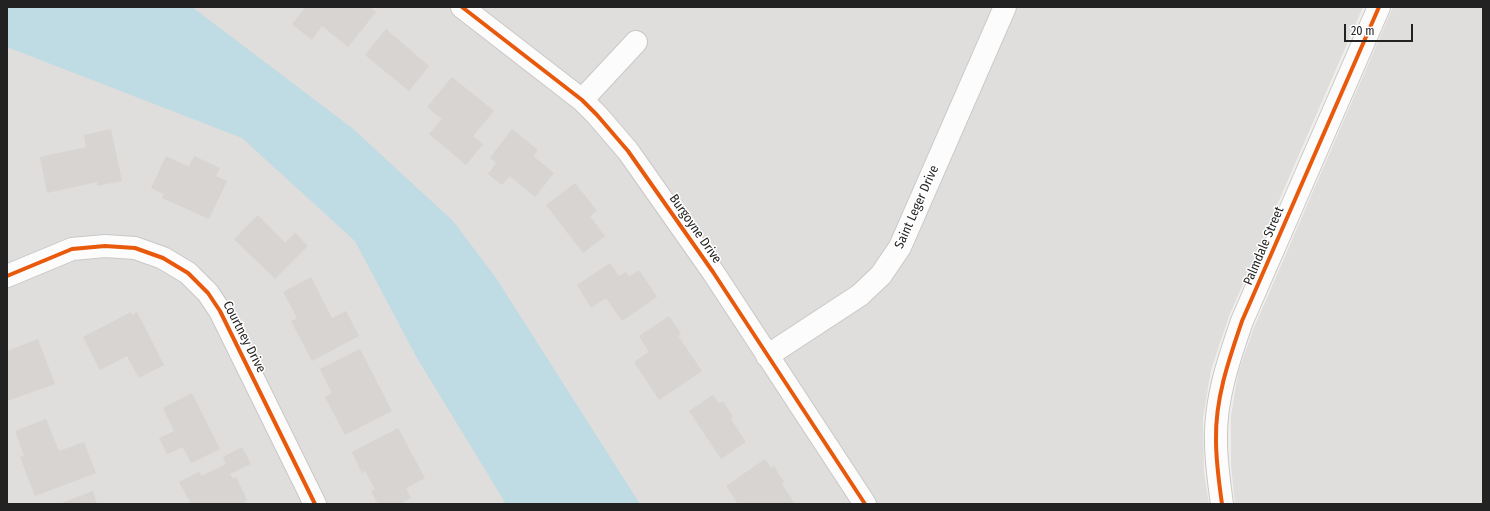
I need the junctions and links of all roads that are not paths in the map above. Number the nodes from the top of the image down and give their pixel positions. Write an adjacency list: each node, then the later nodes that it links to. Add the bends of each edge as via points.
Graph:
1 (462, 7): 5 (street, Burgoyne Drive)
2 (1005, 7): 7 (street, Saint Leger Drive, via 900,247 881,275 860,295)
3 (1379, 7): 10 (street, Palmdale Street, via 1242,321 1227,363 1216,439)
4 (636, 42): 5 (street)
5 (582, 100): 7 (street, Burgoyne Drive, via 628,151 713,272)
6 (7, 276): 8 (street, Courtney Drive, via 72,249 105,246 135,248 163,258 188,272 208,292 220,311)
7 (767, 356): 9 (street, Burgoyne Drive)
8 (315, 504)
9 (865, 504)
10 (1222, 504)

